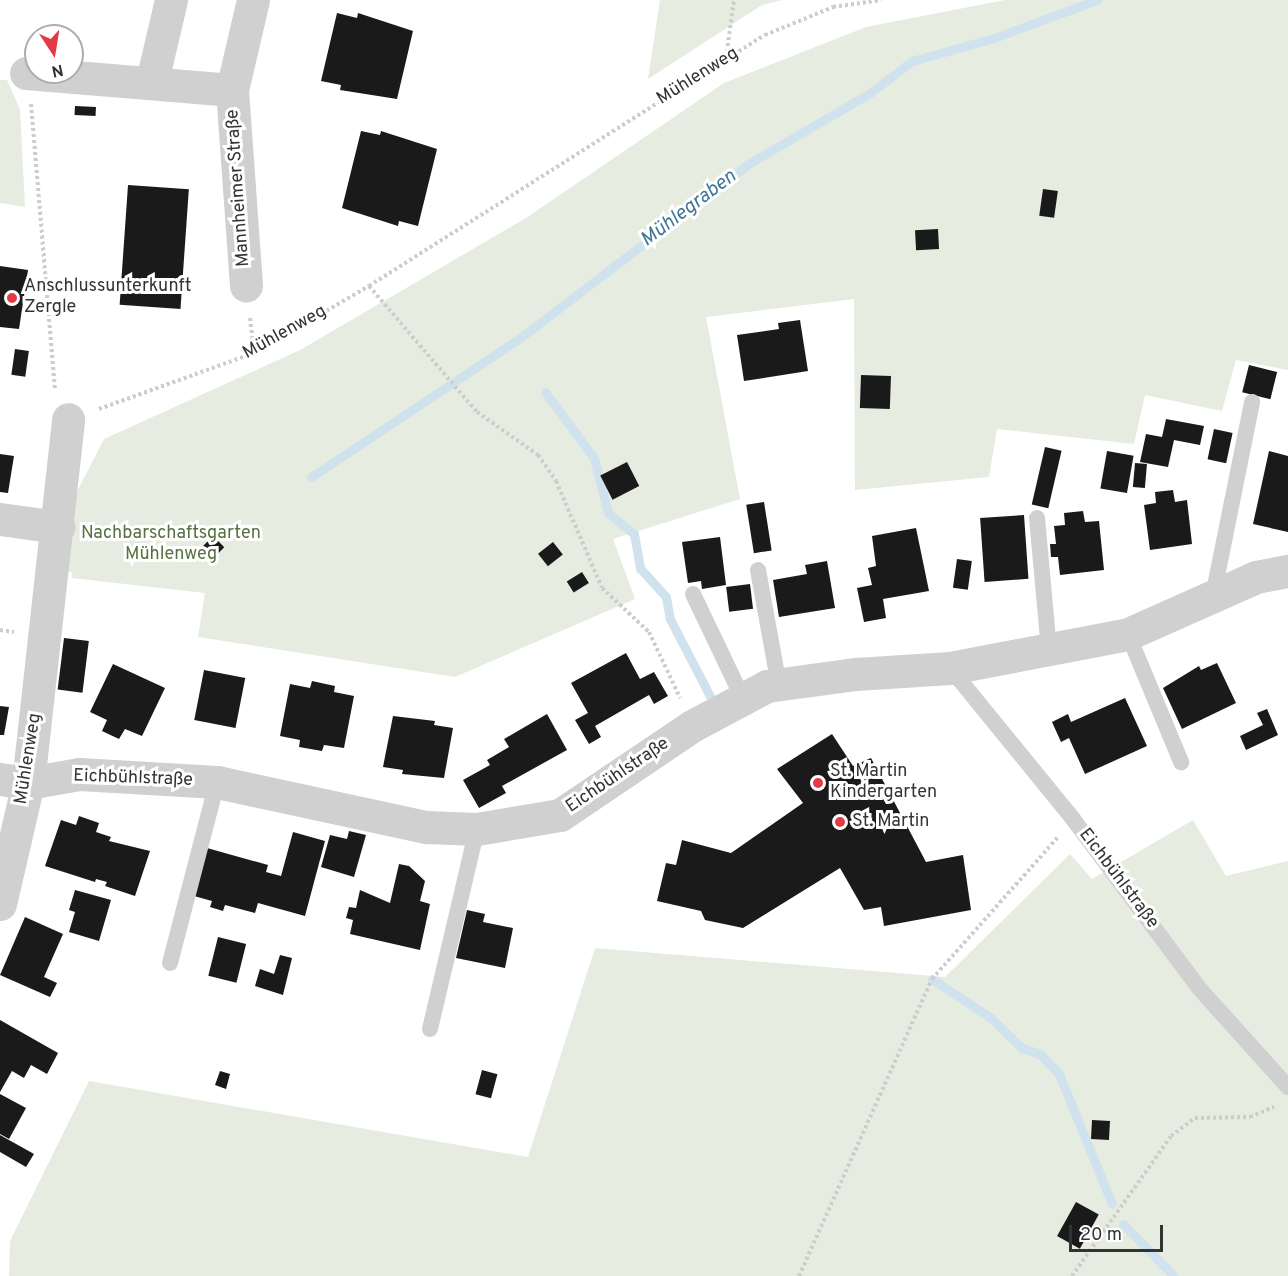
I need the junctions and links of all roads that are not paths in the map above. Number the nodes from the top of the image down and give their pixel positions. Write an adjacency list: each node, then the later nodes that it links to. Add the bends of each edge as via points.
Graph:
1 (171, 0): 4 (street)
2 (253, 0): 5 (street, Mannheimer Straße)
3 (84, 77): 4 (street, Mannheimer Straße)
4 (152, 81): 5 (street, Mannheimer Straße)
5 (232, 90): 6 (street, Mannheimer Straße)
6 (246, 286)
7 (1252, 402): 15 (lane)
8 (68, 419): 11 (street, Mühlenweg)
9 (0, 519): 11 (street)
10 (1037, 519): 17 (lane)
11 (58, 526): 22 (street, Mühlenweg)
12 (758, 570): 19 (lane)
13 (1288, 571): 15 (street, Eichbühlstraße, via 1256,577)
14 (693, 594): 20 (lane)
15 (1213, 596): 16 (street, Eichbühlstraße)
16 (1128, 634): 17 (street, Eichbühlstraße); 21 (lane)
17 (1049, 649): 18 (street, Eichbühlstraße)
18 (950, 668): 19 (street, Eichbühlstraße, via 856,674); 28 (lane, Eichbühlstraße, via 1073,819 1198,987)
19 (779, 685): 20 (street, Eichbühlstraße, via 767,686)
20 (743, 699): 24 (street, Eichbühlstraße, via 692,726 560,815)
21 (1181, 762)
22 (14, 781): 23 (street, Eichbühlstraße, via 79,774); 25 (street, Mühlenweg)
23 (217, 782): 24 (street, Eichbühlstraße, via 426,827); 26 (lane)
24 (477, 829): 27 (lane)
25 (0, 904)
26 (170, 963)
27 (430, 1029)
28 (1285, 1094)

